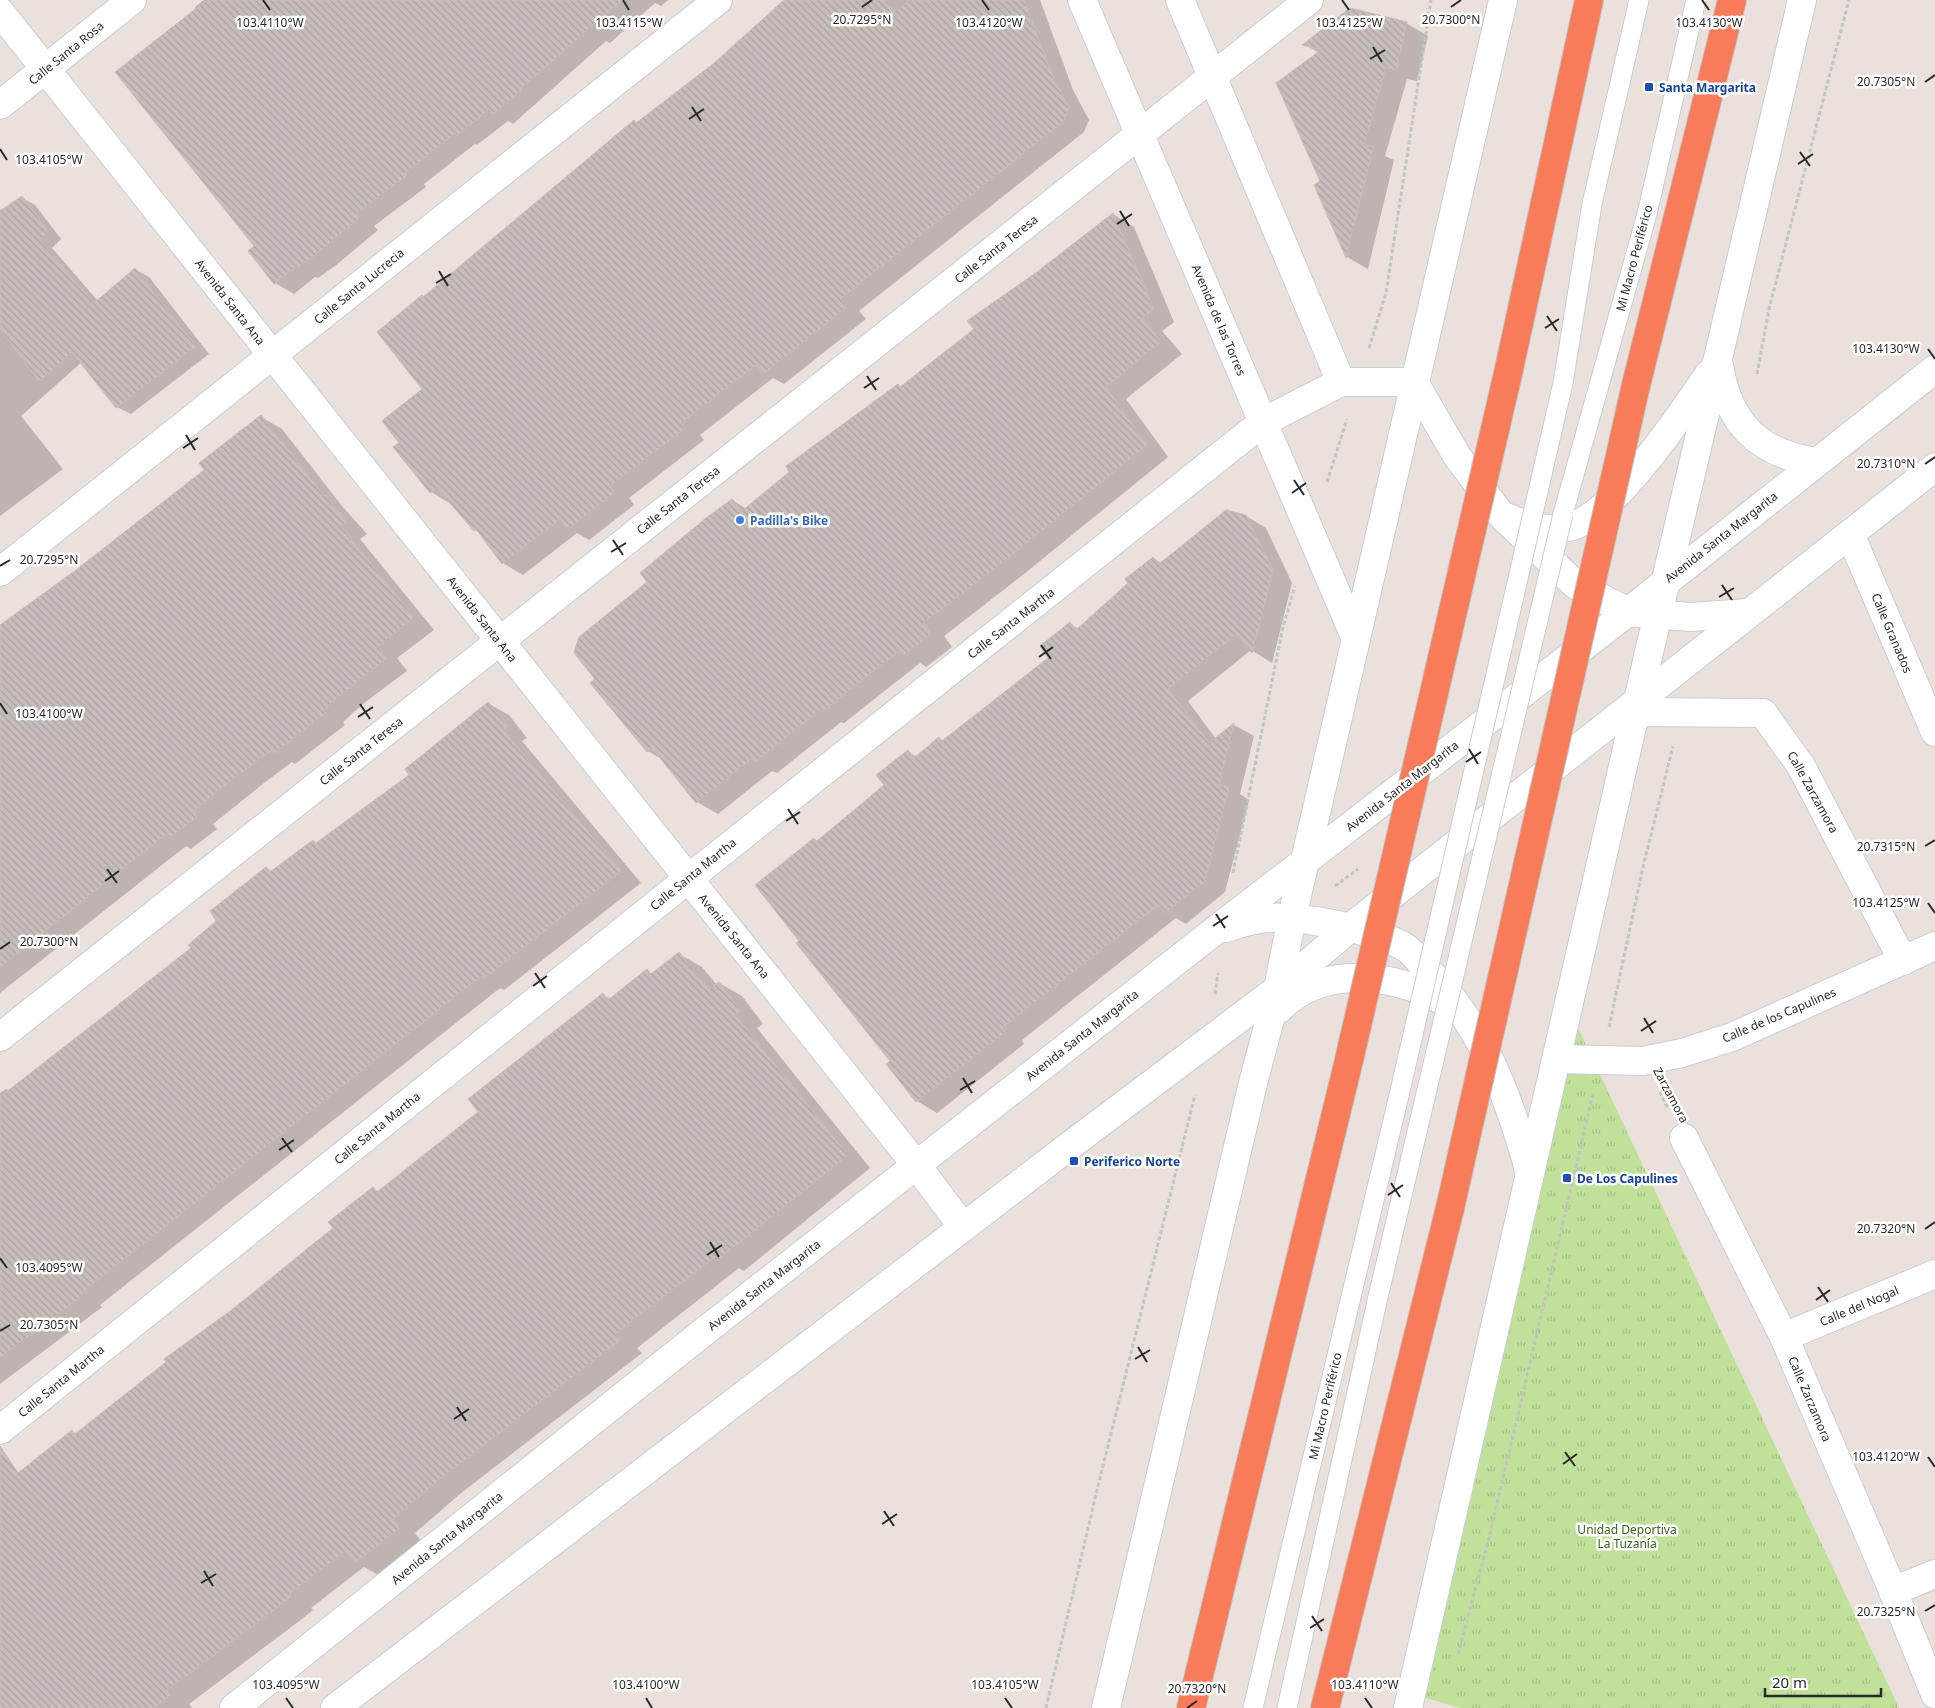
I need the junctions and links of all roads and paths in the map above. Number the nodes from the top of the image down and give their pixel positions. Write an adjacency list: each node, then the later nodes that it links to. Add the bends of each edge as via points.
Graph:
1 (132, 0): 15 (main road, Calle Santa Rosa)
2 (718, 0): 19 (main road, Calle Santa Lucrecia)
3 (1082, 0): 18 (main road, Avenida de las Torres)
4 (1180, 0): 16 (main road)
5 (1309, 0): 16 (main road, Calle Santa Teresa)
6 (1432, 0): 22 (path, via 1386,293)
7 (1503, 0): 23 (main road)
8 (1589, 0): 71 (highway, bridge, via 1349,1060)
9 (1639, 0): 72 (lane, Mi Macro Periférico, bridge, via 1592,204 1563,383 1397,1104)
10 (1696, 0): 73 (lane, Mi Macro Periférico, bridge, via 1647,214 1563,514 1378,1297)
11 (1732, 0): 74 (highway, bridge, via 1636,386 1450,1208)
12 (1802, 0): 20 (main road)
13 (1850, 0): 25 (path, via 1769,309)
14 (0, 12): 15 (main road, Avenida Santa Ana)
15 (46, 69): 17 (main road, Calle Santa Rosa); 19 (main road, Avenida Santa Ana)
16 (1213, 76): 18 (main road, Calle Santa Teresa); 22 (main road)
17 (0, 105)
18 (1140, 135): 24 (main road, Avenida de las Torres); 37 (main road, Calle Santa Teresa)
19 (272, 355): 31 (main road, Calle Santa Lucrecia); 37 (main road, Avenida Santa Ana)
20 (1719, 360): 25 (main road, via 1727,398); 28 (main road, via 1668,434 1607,504 1573,526 1536,529); 32 (main road)
21 (1935, 369): 26 (main road, Avenida Santa Margarita)
22 (1349, 382): 23 (main road, Calle Santa Martha); 24 (main road, Calle Santa Martha); 29 (path)
23 (1414, 382): 28 (main road, via 1452,449); 36 (main road)
24 (1263, 422): 29 (main road, Avenida de las Torres); 42 (main road, Calle Santa Martha)
25 (1747, 431): 26 (main road, via 1779,453)
26 (1817, 462): 32 (main road, Avenida Santa Margarita)
27 (1935, 467): 30 (main road)
28 (1502, 515): 33 (main road, via 1576,584)
29 (1311, 534): 36 (main road, Avenida de las Torres); 45 (path, via 1283,627)
30 (1850, 534): 34 (main road); 40 (main road, Calle Granados)
31 (0, 572)
32 (1667, 580): 33 (main road, Avenida Santa Margarita); 35 (main road)
33 (1628, 612): 35 (main road); 41 (main road, Avenida Santa Margarita)
34 (1749, 613): 35 (main road, via 1690,617); 38 (main road)
35 (1659, 615): 38 (main road)
36 (1356, 639): 41 (main road)
37 (499, 642): 42 (main road, Avenida Santa Ana); 51 (main road, Calle Santa Teresa)
38 (1638, 706): 39 (main road, Calle Zarzamora); 44 (main road); 53 (main road)
39 (1680, 713): 47 (main road, Calle Zarzamora, via 1764,713 1801,766); 54 (path)
40 (1935, 732)
41 (1305, 861): 43 (main road); 45 (main road, Avenida Santa Margarita)
42 (688, 878): 57 (main road, Avenida Santa Ana); 62 (main road, Calle Santa Martha)
43 (1292, 917): 44 (main road); 45 (main road, via 1250,919); 48 (main road)
44 (1351, 927): 48 (main road); 50 (main road, via 1406,948 1440,982)
45 (1220, 929): 52 (path); 57 (main road, Avenida Santa Margarita)
46 (1935, 946): 47 (main road, Calle de los Capulines)
47 (1903, 961): 55 (main road, Calle de los Capulines, via 1732,1037)
48 (1278, 989): 49 (main road); 52 (main road)
49 (1271, 1017): 50 (main road, via 1293,995 1319,984 1347,978 1376,978 1401,982 1425,991); 70 (main road)
50 (1468, 1020): 58 (main road, via 1511,1108)
51 (0, 1037)
52 (1210, 1039): 59 (main road); 69 (path, via 1184,1134)
53 (1557, 1059): 54 (main road, Calle de los Capulines); 58 (main road)
54 (1602, 1060): 55 (main road, Calle de los Capulines); 65 (path, via 1489,1538)
55 (1643, 1061): 56 (path, Zarzamora)
56 (1684, 1138): 61 (main road, Calle Zarzamora)
57 (917, 1166): 59 (main road, Avenida Santa Ana); 67 (main road, Avenida Santa Margarita)
58 (1530, 1174): 75 (main road)
59 (963, 1227): 68 (main road)
60 (1935, 1274): 61 (main road, Calle del Nogal)
61 (1784, 1337): 64 (main road, Calle Zarzamora)
62 (0, 1430)
63 (1935, 1574): 64 (main road)
64 (1893, 1590): 66 (main road, Calle Zarzamora)
65 (1456, 1661)
66 (1935, 1694)
67 (234, 1708)
68 (335, 1708)
69 (1046, 1708)
70 (1106, 1708)
71 (1190, 1708)
72 (1253, 1708)
73 (1288, 1708)
74 (1325, 1708)
75 (1408, 1708)

